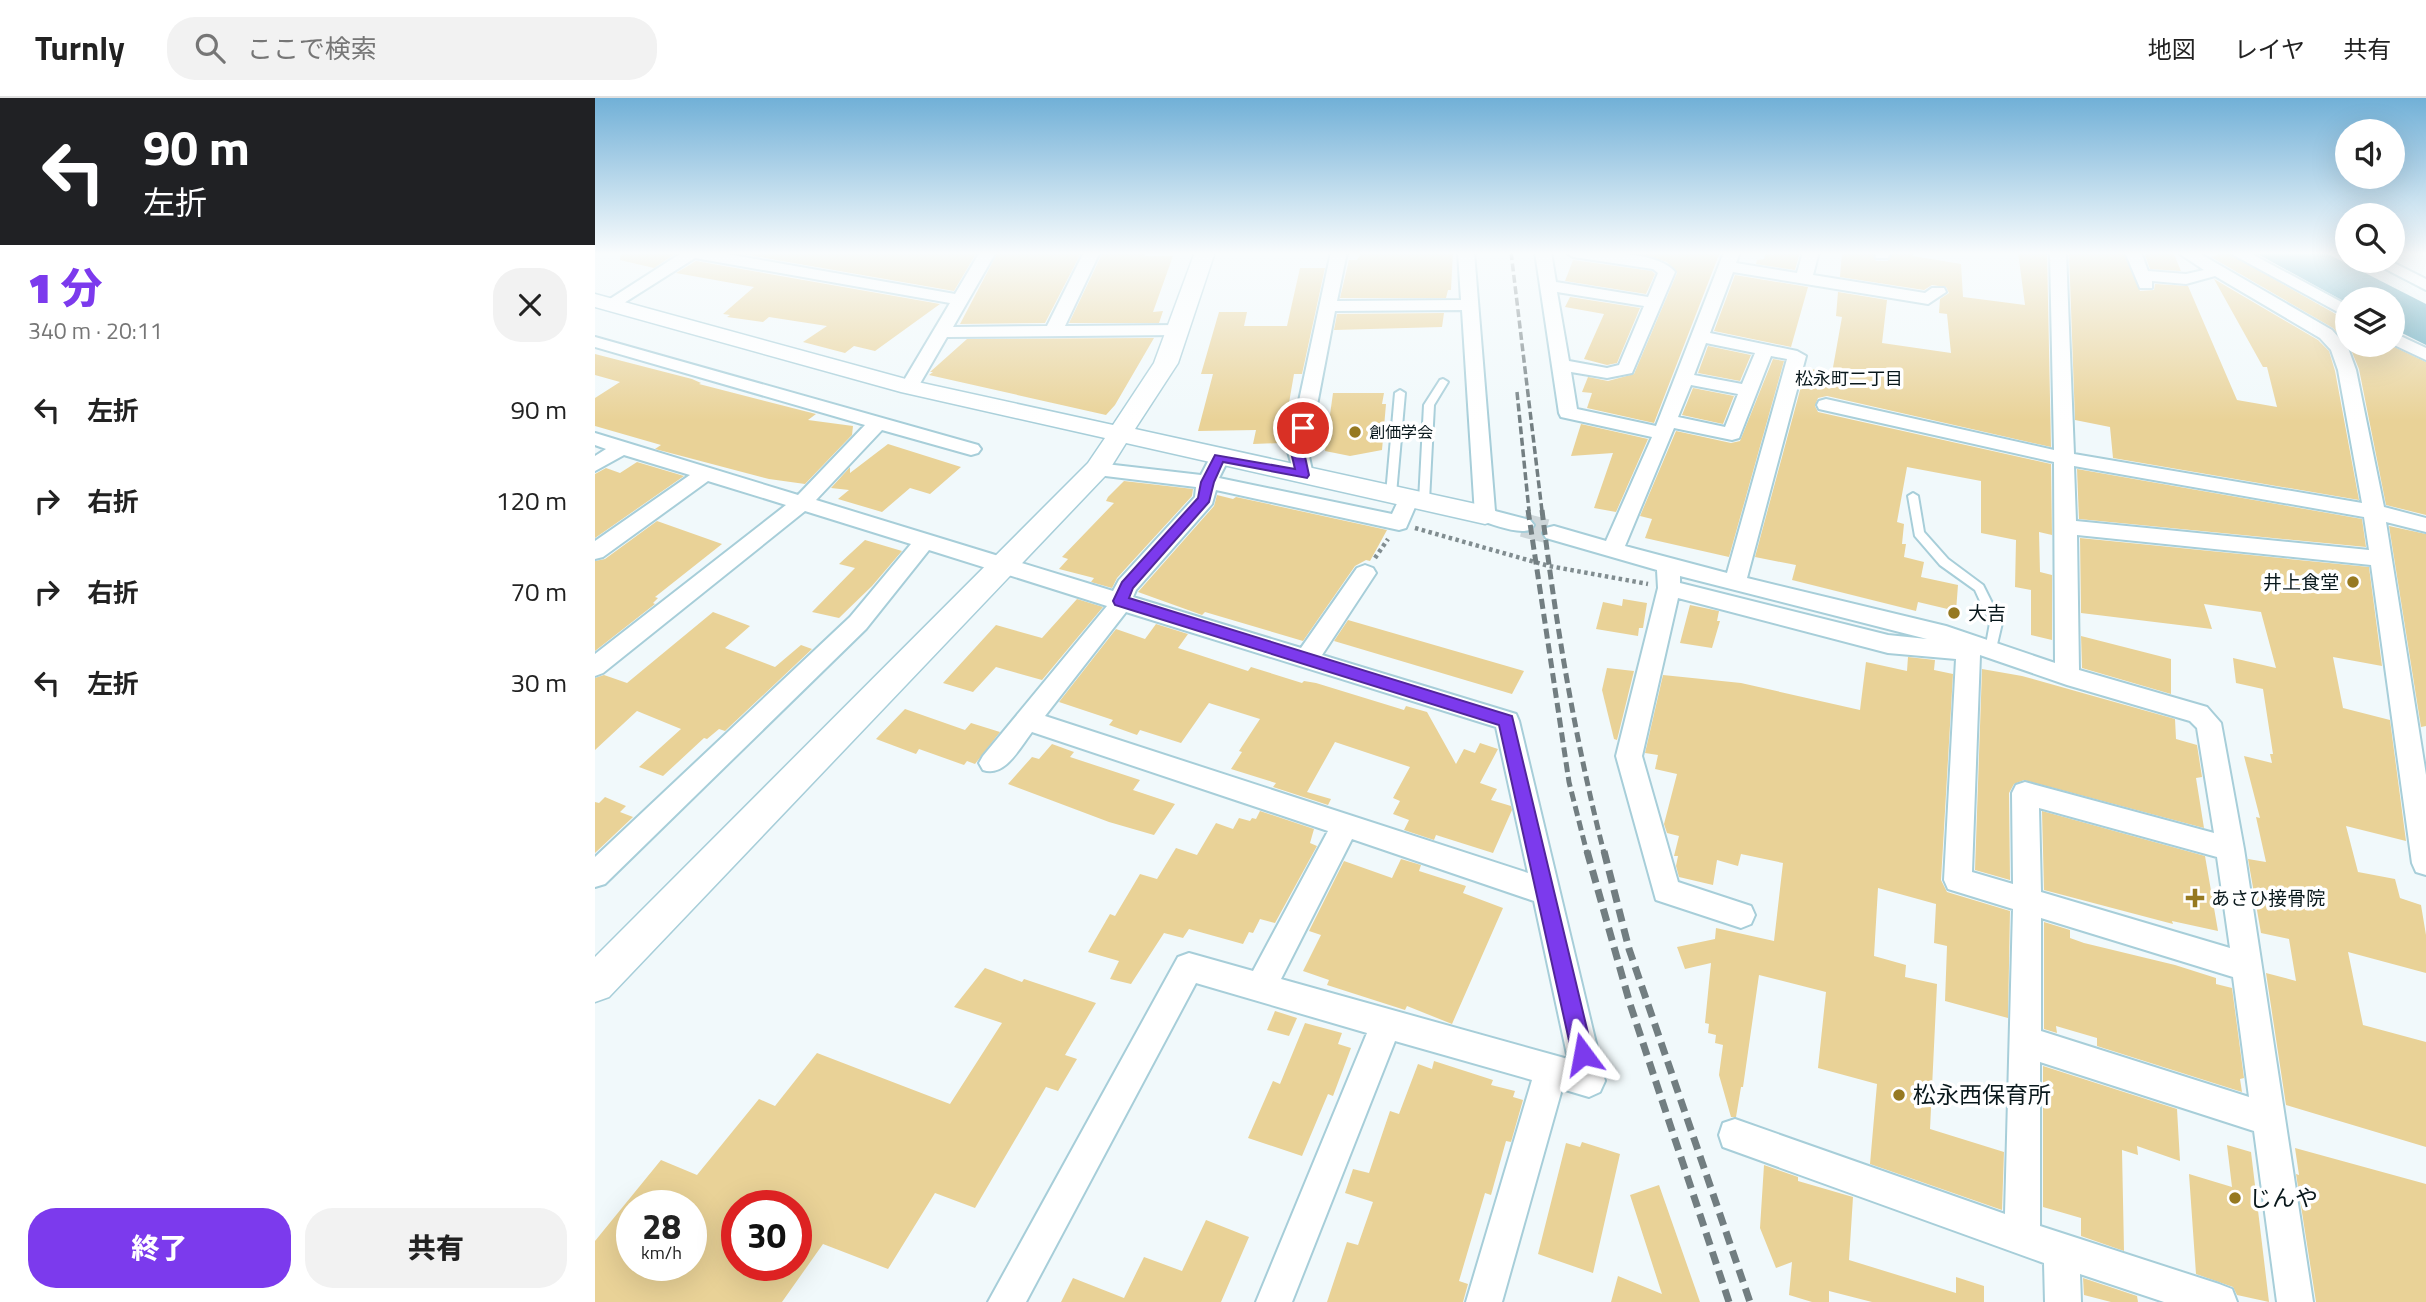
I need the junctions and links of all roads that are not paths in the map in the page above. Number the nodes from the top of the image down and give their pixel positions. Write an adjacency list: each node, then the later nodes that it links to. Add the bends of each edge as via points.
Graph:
1 (624, 308): 23 (street)
2 (955, 308): 13 (street)
3 (1065, 308): 14 (street)
4 (1186, 308): 12 (street)
5 (1328, 308): 38 (street, via 1298,452)
6 (1470, 308): 44 (street)
7 (1551, 308): 20 (street)
8 (1652, 308): 20 (street, via 1626,369 1607,373)
9 (1710, 308): 15 (street)
10 (2059, 308): 34 (street)
11 (2282, 308): 43 (street, via 2326,334 2339,348)
12 (1178, 330): 14 (street); 29 (street, via 1166,363)
13 (941, 332): 14 (street); 23 (street)
14 (1053, 332)
15 (1700, 336): 18 (street); 21 (street)
16 (595, 342): 27 (street)
17 (2405, 344): 19 (street)
18 (1765, 350): 24 (street); 56 (street, via 1797,356)
19 (2426, 355)
20 (1560, 365): 28 (street, via 1567,413)
21 (1683, 378): 24 (street); 28 (street)
22 (1443, 382): 41 (lane, via 1429,405)
23 (909, 387): 29 (street)
24 (1749, 391): 28 (street, via 1731,435)
25 (1400, 393): 41 (lane)
26 (1826, 405): 34 (street)
27 (878, 423): 32 (street); 42 (street)
28 (1665, 427): 50 (street)
29 (1120, 434): 33 (street); 36 (street)
30 (595, 439): 31 (street)
31 (622, 447): 35 (street); 37 (street)
32 (971, 449)
33 (1219, 458): 38 (street); 39 (street)
34 (2063, 458): 43 (street); 47 (street)
35 (595, 465)
36 (1097, 469): 39 (street); 53 (street)
37 (706, 473): 42 (street); 51 (street)
38 (1303, 475): 41 (street)
39 (1207, 482): 41 (street, via 1399,523); 57 (street, via 1205,499 1127,586)
40 (1913, 496): 58 (lane, via 1919,533 1944,562 1979,588 1996,623)
41 (1408, 498): 44 (street)
42 (802, 503): 49 (street); 60 (street)
43 (2374, 512): 46 (street); 52 (street)
44 (1485, 515): 45 (street)
45 (1523, 525)
46 (2426, 525)
47 (2066, 527): 52 (street); 61 (street)
48 (1554, 533): 50 (street)
49 (925, 541): 53 (street); 67 (street, via 858,623)
50 (1614, 548): 55 (street)
51 (595, 552)
52 (2382, 559): 66 (street)
53 (1003, 567): 57 (street); 72 (street)
54 (1365, 573): 59 (street)
55 (1669, 577): 56 (street); 58 (street, via 1888,644); 70 (street, via 1629,757 1667,891)
56 (1735, 583): 58 (street, via 1946,635)
57 (1120, 601): 59 (street); 62 (street, via 1113,616)
58 (1977, 649): 61 (street); 69 (street, via 1958,880)
59 (1306, 659): 68 (street, via 1507,721)
60 (595, 667)
61 (2067, 676): 65 (street, via 2198,714 2209,723)
62 (1027, 720): 63 (street); 64 (street)
63 (992, 763)
64 (1345, 826): 68 (street); 73 (street)
65 (2230, 849): 69 (street, via 2025,793); 71 (street)
66 (2426, 863)
67 (595, 875)
68 (1546, 892): 76 (street, via 1589,1081)
69 (2027, 900): 71 (street); 75 (street)
70 (1741, 915)
71 (2245, 967): 77 (street)
72 (595, 983)
73 (1261, 987): 74 (street); 81 (street, via 1189,967)
74 (1386, 1023): 76 (street); 82 (street)
75 (2025, 1042): 77 (street); 79 (street)
76 (1551, 1070): 83 (street)
77 (2267, 1119): 86 (street)
78 (1735, 1135): 79 (street)
79 (2022, 1238): 80 (street)
80 (2061, 1251): 84 (street); 85 (street)
81 (1006, 1302)
82 (1274, 1302)
83 (1484, 1302)
84 (2063, 1302)
85 (2220, 1302)
86 (2295, 1302)

